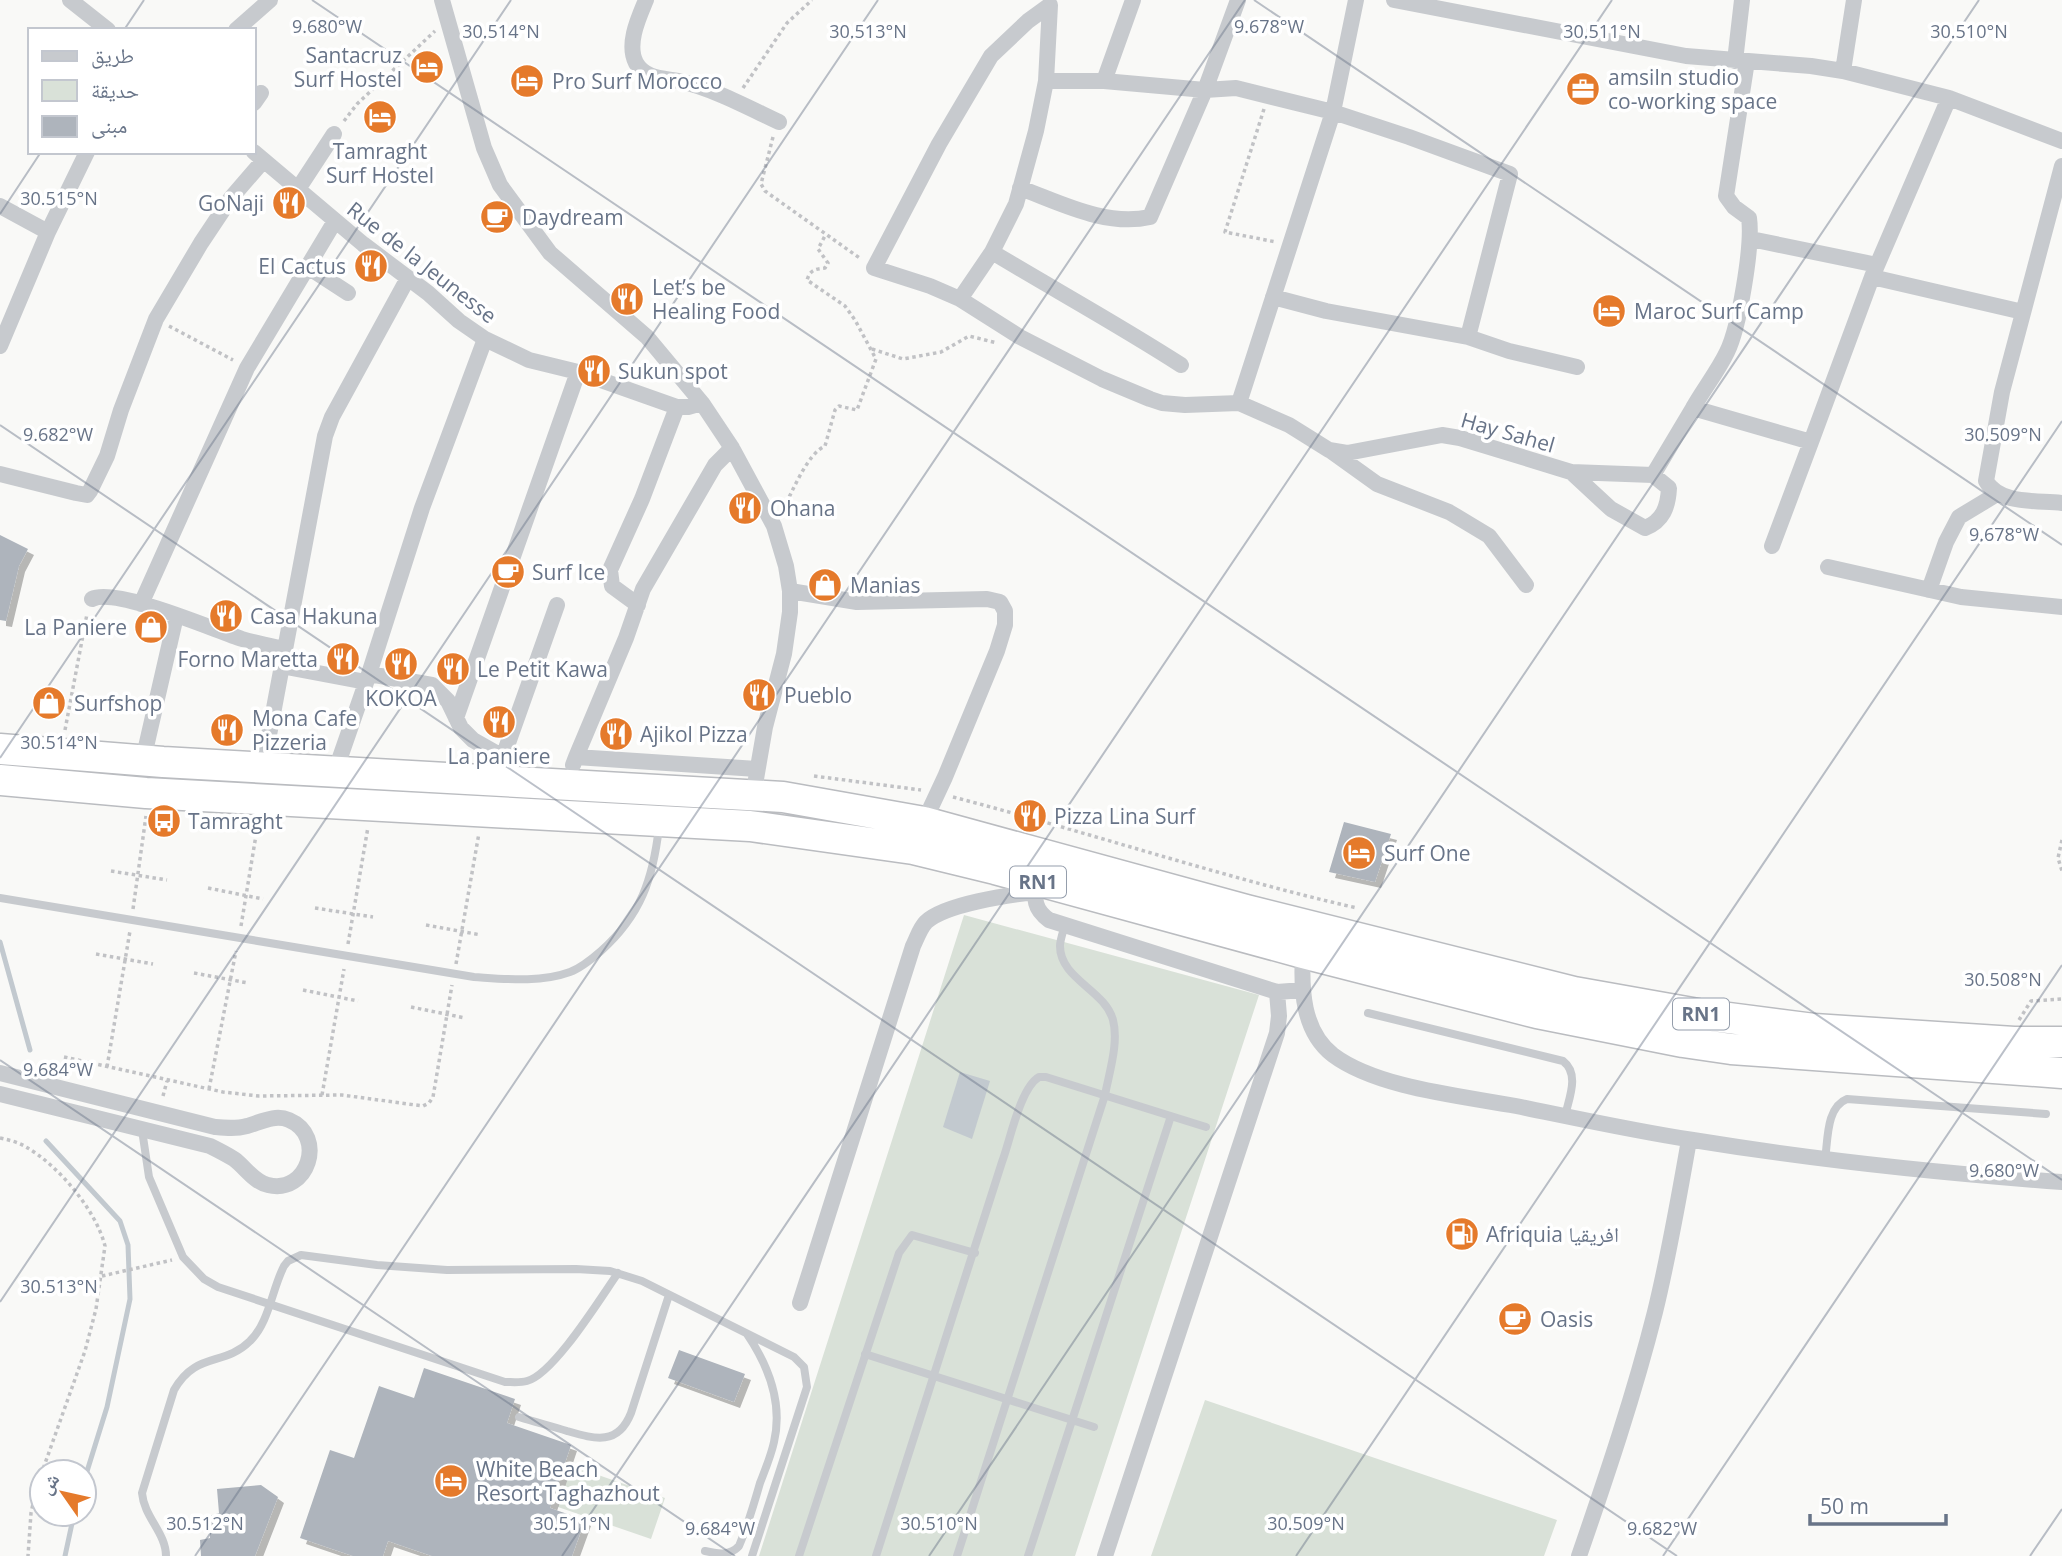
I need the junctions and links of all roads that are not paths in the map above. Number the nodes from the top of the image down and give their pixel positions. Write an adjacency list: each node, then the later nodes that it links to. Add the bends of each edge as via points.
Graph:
1 (70, 0): 12 (street)
2 (270, 0): 13 (street)
3 (442, 0): 47 (street, via 484,148 500,185 550,253 647,337)
4 (646, 0): 21 (street, via 633,46 640,68)
5 (1133, 0): 17 (street)
6 (1238, 0): 18 (street)
7 (1356, 0): 20 (street)
8 (1394, 0): 14 (street, via 1686,56)
9 (1742, 0): 14 (street)
10 (1854, 0): 15 (street)
11 (1053, 3): 16 (street); 39 (street, via 992,56 939,144 874,268)
12 (105, 28)
13 (238, 28)
14 (1741, 61): 15 (street); 32 (street, via 1726,196 1749,218)
15 (1843, 71): 19 (street)
16 (1046, 81): 17 (street); 27 (street)
17 (1104, 81): 18 (street)
18 (1205, 90): 20 (street, via 1236,88); 27 (street, via 1150,217 1131,222 1112,219)
19 (1949, 98): 23 (street); 35 (street)
20 (1333, 112): 38 (street); 41 (street, via 1510,174)
21 (779, 122)
22 (334, 134): 28 (street)
23 (2062, 141)
24 (86, 154): 31 (street)
25 (258, 156): 28 (street, Rue de la Jeunesse); 55 (street, via 156,319 107,456 87,495)
26 (2062, 166): 40 (street)
27 (1020, 188): 33 (street)
28 (298, 189): 30 (street, Rue de la Jeunesse)
29 (0, 206): 31 (street)
30 (335, 221): 34 (street); 36 (street, Rue de la Jeunesse)
31 (48, 232): 43 (street)
32 (1751, 240): 35 (street); 50 (street, via 1727,352)
33 (992, 252): 39 (street); 44 (street)
34 (307, 267): 37 (street); 65 (street, via 247,368)
35 (1875, 271): 40 (street); 51 (street)
36 (408, 278): 42 (street, Rue de la Jeunesse); 70 (street, via 325,436)
37 (348, 293)
38 (1273, 297): 41 (street); 48 (street)
39 (960, 299): 48 (street, via 1020,337 1102,379 1162,403)
40 (2023, 312): 57 (street, via 1987,468 1986,481)
41 (1468, 337): 45 (street)
42 (485, 339): 46 (street, Rue de la Jeunesse, via 529,360); 72 (street, via 422,508)
43 (0, 346)
44 (1181, 365)
45 (1577, 367)
46 (578, 372): 49 (street, Rue de la Jeunesse); 73 (street)
47 (702, 403): 49 (street, Rue de la Jeunesse); 52 (street)
48 (1239, 403): 53 (street, via 1289,425)
49 (677, 407): 66 (street, via 610,570 612,586)
50 (1693, 408): 51 (street); 56 (street)
51 (1811, 442): 59 (street)
52 (732, 447): 63 (street, via 774,526); 66 (street, via 715,464)
53 (1329, 450): 54 (street, Hay Sahel, via 1356,453 1442,435); 61 (street, via 1377,484 1449,512 1489,536)
54 (1571, 472): 56 (street, Hay Sahel); 56 (street, via 1611,509 1645,528 1661,519 1668,500 1669,488)
55 (0, 474)
56 (1653, 475)
57 (1997, 494): 58 (street); 62 (street, via 1959,517)
58 (2062, 503)
59 (1772, 546)
60 (1828, 567): 62 (street)
61 (1526, 585)
62 (1929, 590): 68 (street)
63 (790, 591): 81 (street, via 784,654); 83 (street, via 858,602 1000,602 1005,625 998,651)
64 (92, 599): 65 (street)
65 (141, 604): 69 (street)
66 (638, 604): 78 (street)
67 (557, 605): 77 (street)
68 (2062, 607)
69 (176, 616): 70 (street); 75 (street)
70 (284, 649): 71 (street)
71 (281, 666): 72 (street); 76 (street)
72 (367, 678): 73 (street, via 432,685 443,694); 79 (street)
73 (456, 718): 77 (street)
74 (0, 749): 75 (highway, RN1)
75 (143, 760): 76 (highway, RN1)
76 (263, 768): 79 (highway, RN1)
77 (501, 769): 78 (highway, RN1); 79 (highway, RN1)
78 (572, 771): 81 (highway, RN1)
79 (335, 772)
80 (0, 780): 82 (highway, RN1, via 146,793)
81 (755, 782): 83 (highway, RN1, via 783,797); 84 (street)
82 (660, 821): 84 (highway, RN1); 86 (lane, via 655,863 645,892 617,937 572,972 552,977 523,980 454,974)
83 (924, 822): 85 (highway, RN1)
84 (750, 826): 85 (highway, RN1, via 913,849)
85 (1039, 876): 87 (street, via 1036,908 1049,920); 88 (highway, RN1); 92 (highway, RN1, via 1246,910 1574,992 1698,1014 1814,1029); 109 (street, via 1011,895 945,910 923,924)
86 (0, 898)
87 (1065, 925): 90 (street); 96 (lane, via 1060,947 1069,969 1098,995 1114,1021)
88 (1303, 953): 89 (street); 94 (highway, RN1, via 1537,1013 1683,1042)
89 (1303, 990): 90 (street); 99 (street, via 1315,1034 1332,1054 1353,1067 1405,1085)
90 (1277, 992): 124 (street, via 1277,1033)
91 (1368, 1013): 99 (lane, via 1563,1061 1573,1078)
92 (2062, 1042)
93 (0, 1073): 101 (street, via 215,1127 288,1119 308,1139 311,1154 307,1169 296,1181 266,1185 210,1146)
94 (2062, 1073)
95 (0, 1094): 101 (street)
96 (1105, 1096): 98 (lane); 105 (lane, via 1046,1077 1030,1084); 113 (lane)
97 (2046, 1114): 103 (lane, via 1847,1099 1832,1113)
98 (1171, 1116): 100 (lane); 115 (lane)
99 (1565, 1116): 102 (street)
100 (1206, 1127)
101 (142, 1129): 108 (lane, via 149,1177 183,1257 218,1287)
102 (1689, 1140): 103 (street); 125 (street, via 1655,1311)
103 (1825, 1160): 104 (street)
104 (2062, 1182)
105 (975, 1253): 111 (lane, via 912,1235 899,1252); 112 (lane)
106 (618, 1273): 107 (lane); 108 (lane, via 447,1270 301,1255 284,1266); 108 (lane, via 563,1350 528,1381 505,1382)
107 (669, 1294): 110 (lane); 114 (lane, via 631,1413 621,1430 592,1438)
108 (269, 1303): 118 (lane, via 249,1342 196,1365 174,1391 142,1493 144,1506 166,1546)
109 (800, 1303)
110 (746, 1333): 117 (lane, via 769,1373 775,1395 775,1441 739,1546 725,1555); 119 (lane, via 794,1357 807,1380)
111 (865, 1354): 112 (lane); 120 (lane)
112 (935, 1374): 113 (lane); 121 (lane)
113 (1007, 1399): 115 (lane); 122 (lane)
114 (519, 1418)
115 (1073, 1419): 116 (lane); 123 (lane)
116 (1094, 1427)
117 (705, 1551)
118 (166, 1556)
119 (752, 1556)
120 (799, 1556)
121 (876, 1556)
122 (957, 1556)
123 (1028, 1556)
124 (1105, 1556)
125 (1579, 1556)

